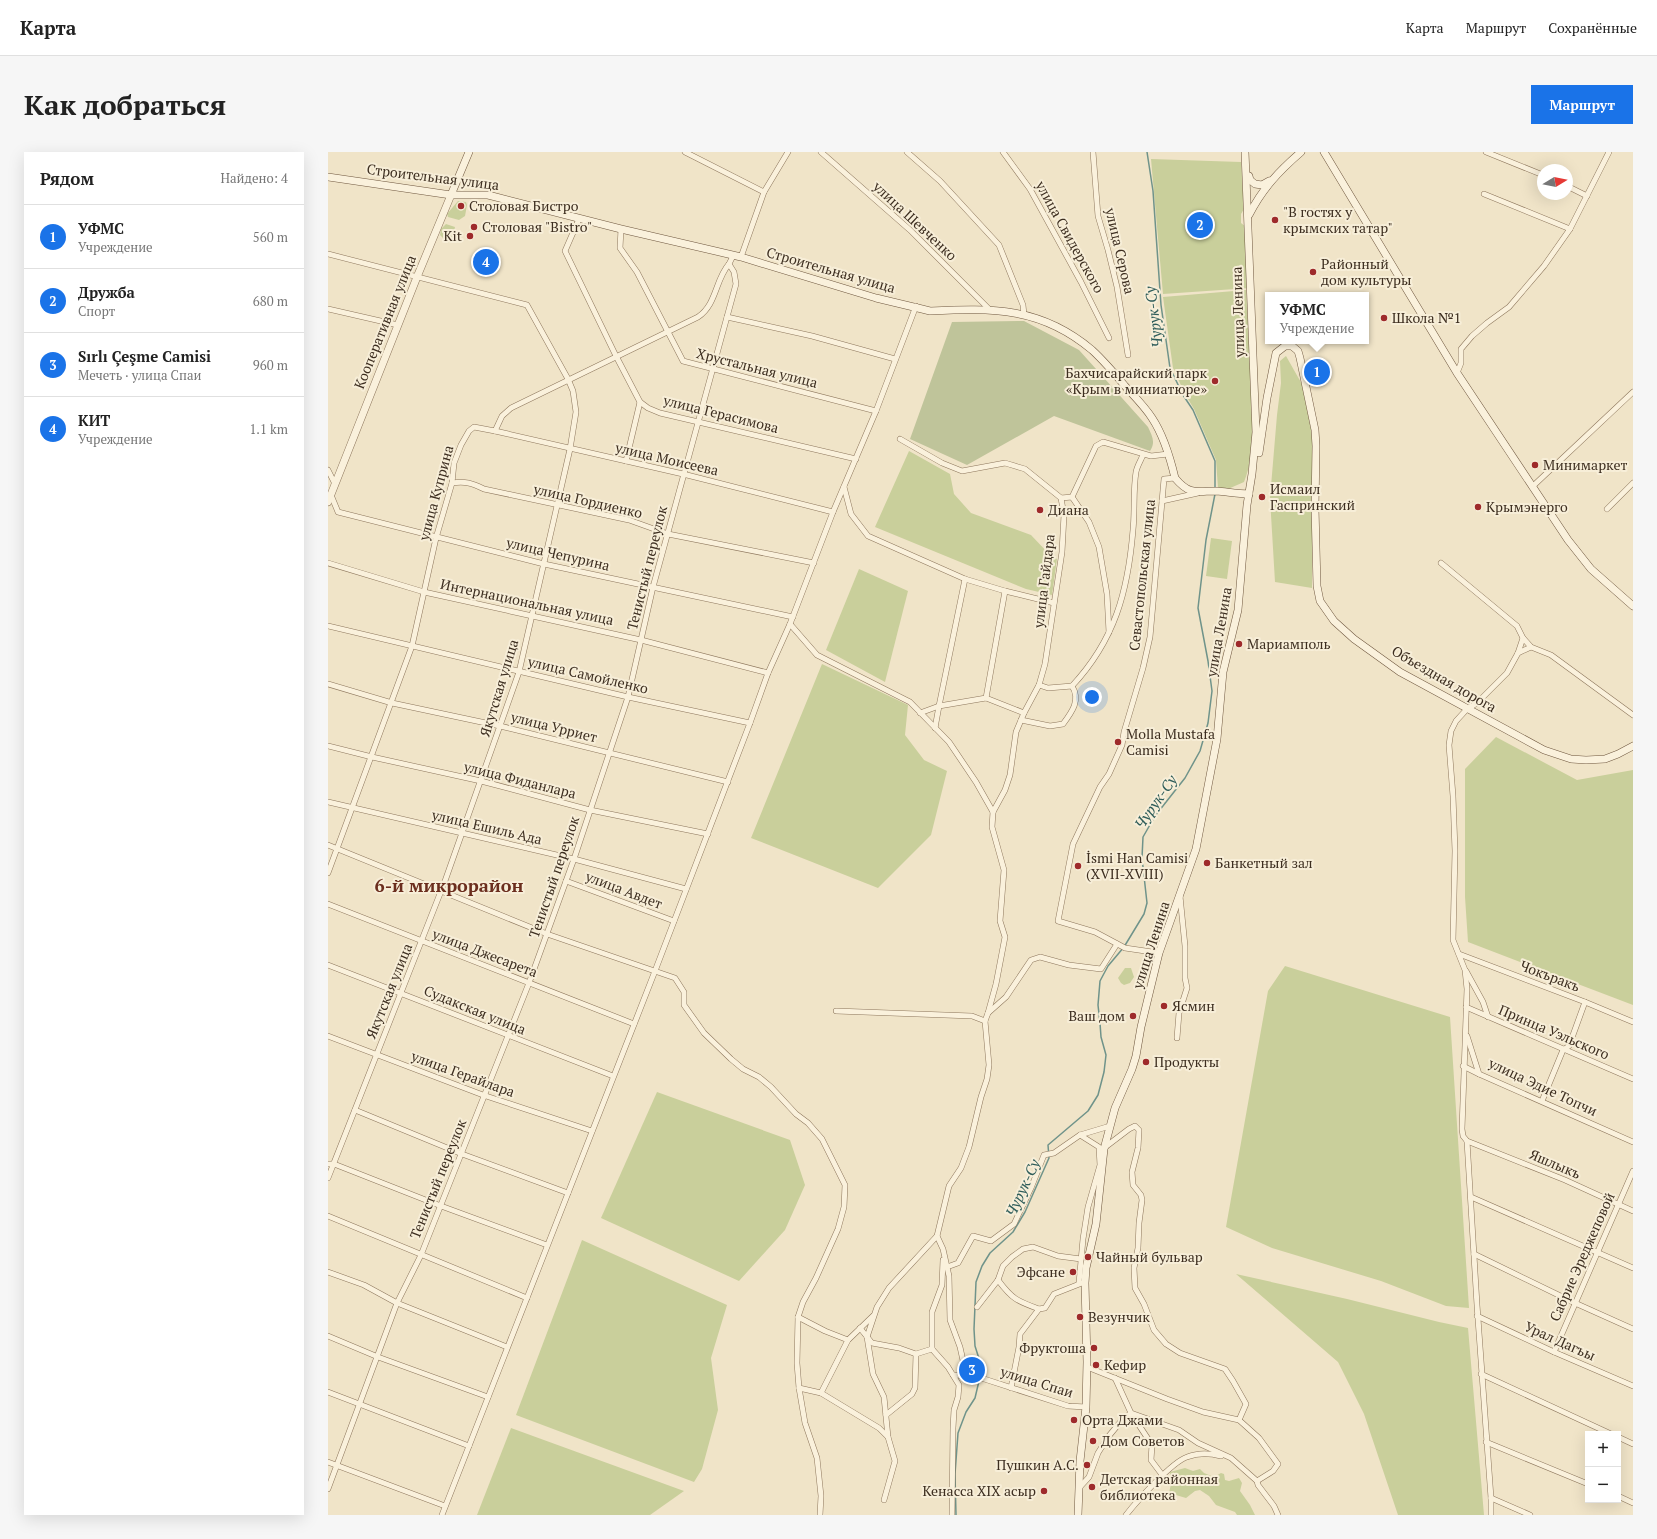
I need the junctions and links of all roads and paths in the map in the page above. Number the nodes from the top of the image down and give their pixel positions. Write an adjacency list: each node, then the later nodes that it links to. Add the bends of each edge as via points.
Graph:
1 (469, 152): 20 (main road, Кооперативная улица)
2 (685, 152): 18 (street)
3 (788, 152): 18 (street)
4 (821, 152): 33 (street, улица Шевченко, via 910,230)
5 (907, 152): 34 (street, via 940,181 999,245 1023,305)
6 (1003, 152): 38 (street, улица Свидерского, via 1030,188)
7 (1092, 152): 39 (street, улица Серова, via 1098,216 1117,287)
8 (1246, 152): 13 (main road, улица Ленина)
9 (1301, 152): 16 (main road)
10 (1324, 152): 43 (main road)
11 (1486, 152): 14 (street)
12 (1609, 152): 21 (street)
13 (1247, 170): 16 (main road, via 1254,184 1262,185); 22 (main road, улица Ленина)
14 (1537, 173)
15 (328, 177): 20 (main road, Строительная улица)
16 (1271, 180): 22 (main road, via 1257,198)
17 (1573, 189): 21 (street)
18 (764, 192): 28 (street)
19 (1484, 194): 25 (street)
20 (452, 195): 23 (main road, Строительная улица, via 488,195); 30 (main road, Кооперативная улица)
21 (1587, 196): 25 (street)
22 (1249, 215): 58 (main road, улица Ленина, via 1256,432)
23 (579, 219): 24 (main road, Строительная улица); 40 (street, via 565,250)
24 (621, 229): 27 (main road, Строительная улица); 37 (street, Хрустальная улица, via 620,248 637,272)
25 (1570, 229): 43 (street, via 1544,266 1514,301 1461,349 1461,363)
26 (328, 254): 30 (street, Якутская улица)
27 (733, 256): 28 (main road, Строительная улица); 29 (street)
28 (741, 257): 31 (main road, Строительная улица, via 876,298)
29 (729, 264): 35 (street, Тенистый переулок, via 734,272 736,284); 37 (street, via 708,308 698,317)
30 (417, 277): 36 (main road, Кооперативная улица); 44 (street, Якутская улица, via 527,305)
31 (916, 306): 33 (main road, Строительная улица, via 930,310); 41 (street)
32 (328, 309): 36 (street)
33 (990, 310): 34 (main road, Строительная улица)
34 (1024, 315): 52 (main road, Строительная улица, via 1052,324 1074,336 1093,351 1152,418)
35 (727, 317): 41 (street, via 812,336); 42 (street, Тенистый переулок)
36 (398, 325): 62 (main road, Кооперативная улица)
37 (668, 332): 40 (street); 42 (street, Хрустальная улица, via 683,361)
38 (1109, 338)
39 (1128, 355)
40 (616, 356): 44 (street); 46 (street)
41 (895, 359): 47 (street)
42 (713, 368): 47 (street, Хрустальная улица); 48 (street, Тенистый переулок)
43 (1457, 373): 64 (main road)
44 (568, 379): 49 (street, via 505,412); 51 (street, Якутская улица, via 574,395 576,412)
45 (1633, 392): 64 (street)
46 (640, 402): 48 (street, улица Герасимова, via 660,413); 55 (street)
47 (876, 411): 54 (street)
48 (698, 422): 54 (street, улица Герасимова); 57 (street, Тенистый переулок)
49 (495, 431): 51 (street, улица Моисеева); 60 (street, улица Куприна, via 477,427 469,431 454,462)
50 (900, 439): 69 (street, via 942,463 962,470 1005,464 1025,469)
51 (570, 449): 55 (street, улица Моисеева); 71 (street, Якутская улица)
52 (1168, 454): 53 (street); 59 (main road, Строительная улица)
53 (1143, 455): 67 (street, via 1103,442 1096,446); 90 (street, via 1136,471 1133,531 1125,589)
54 (856, 459): 63 (street)
55 (626, 461): 57 (street, улица Моисеева)
56 (328, 470): 62 (street)
57 (683, 474): 73 (street, улица Моисеева); 74 (street, Тенистый переулок)
58 (1252, 474): 66 (main road, улица Ленина); 105 (main road, Объездная дорога, via 1258,455 1276,353 1285,346 1292,346 1298,351 1300,358 1315,430 1316,568 1320,601 1334,621 1360,643 1400,672)
59 (1175, 478): 65 (main road, via 1188,489); 70 (street, Севастопольская улица, via 1164,479)
60 (452, 483): 71 (street, улица Гордиенко, via 471,482 484,489); 75 (street, улица Куприна)
61 (1633, 483): 72 (street)
62 (335, 484): 68 (main road, Кооперативная улица)
63 (844, 487): 73 (street); 80 (street, via 851,514 868,536)
64 (1532, 487): 85 (main road, via 1591,569)
65 (1198, 493): 66 (main road, via 1215,491); 70 (street)
66 (1249, 494): 132 (main road, улица Ленина, via 1238,610 1223,672 1217,739 1196,850)
67 (1072, 497): 69 (street); 90 (street, via 1089,522 1099,546 1107,594)
68 (329, 498): 75 (street, улица Чепурина, via 338,512)
69 (1061, 498): 84 (street, улица Гайдара, via 1064,515 1062,552)
70 (1162, 501): 137 (street, Севастопольская улица, via 1150,637 1143,668 1122,745 1073,844 1058,921 1095,932)
71 (557, 506): 74 (street, улица Гордиенко, via 629,520); 79 (street, Якутская улица)
72 (1607, 509)
73 (833, 512): 77 (street)
74 (668, 534): 77 (street, улица Гордиенко); 81 (street, Тенистый переулок)
75 (436, 538): 79 (street, улица Чепурина); 83 (street, улица Куприна)
76 (328, 563): 83 (street, Интернациональная улица)
77 (814, 563): 87 (street)
78 (1441, 563): 91 (street, via 1517,626)
79 (544, 564): 81 (street, улица Чепурина); 86 (street, Якутская улица)
80 (965, 579): 82 (street); 104 (street)
81 (653, 587): 87 (street, улица Чепурина); 92 (street, Тенистый переулок)
82 (1005, 591): 84 (street); 102 (street)
83 (424, 592): 86 (street, Интернациональная улица); 93 (street, улица Куприна)
84 (1054, 602): 99 (street, улица Гайдара, via 1045,664)
85 (1633, 606)
86 (532, 616): 92 (street, Интернациональная улица); 96 (street, Якутская улица)
87 (793, 617): 88 (street)
88 (790, 624): 97 (street); 106 (street, via 817,655 910,702)
89 (328, 626): 93 (street, улица Самойленко)
90 (1109, 634): 100 (street, via 1088,669)
91 (1522, 638): 94 (street); 95 (street)
92 (640, 640): 97 (street, Интернациональная улица); 101 (street, Тенистый переулок)
93 (412, 646): 96 (street, улица Самойленко); 103 (street, улица Куприна)
94 (1531, 647): 95 (street); 108 (street, via 1551,655)
95 (1518, 653): 105 (street, via 1507,673)
96 (519, 672): 101 (street, улица Самойленко); 111 (street, Якутская улица)
97 (768, 673): 110 (street)
98 (328, 684): 103 (street, улица Урриет)
99 (1039, 685): 100 (street, via 1048,688); 107 (street, улица Гайдара)
100 (1072, 686): 109 (street, via 1076,701 1063,724 1050,726)
101 (628, 697): 110 (street, улица Самойленко); 115 (street, Тенистый переулок)
102 (986, 698): 104 (street); 107 (street)
103 (392, 703): 111 (street, улица Урриет); 116 (street, улица Куприна)
104 (939, 706): 106 (street); 112 (street)
105 (1467, 709): 114 (main road, Объездная дорога, via 1544,750 1571,759 1605,759); 139 (street, via 1451,731 1449,745 1455,851 1453,940)
106 (920, 713): 112 (street)
107 (1024, 713): 109 (street, улица Гайдара)
108 (1633, 714)
109 (1021, 720): 122 (street, улица Гайдара, via 1016,732 1010,775)
110 (750, 723): 118 (street)
111 (500, 726): 115 (street, улица Урриет); 117 (street, Якутская улица)
112 (935, 728): 122 (street, via 949,742)
113 (328, 746): 116 (street, улица Фиданлара)
114 (1633, 746)
115 (610, 753): 118 (street, улица Урриет); 121 (street, Тенистый переулок)
116 (372, 757): 117 (street, улица Фиданлара); 120 (street, улица Куприна)
117 (481, 781): 121 (street, улица Фиданлара); 123 (street, Якутская улица)
118 (728, 782): 124 (street)
119 (328, 802): 120 (street, улица Ешиль Ада)
120 (353, 807): 123 (street, улица Ешиль Ада); 126 (street, улица Куприна)
121 (590, 810): 124 (street, улица Фиданлара); 127 (street, Тенистый переулок)
122 (993, 812): 148 (street, via 992,827 1004,870 1000,921 1005,938)
123 (462, 834): 127 (street, улица Ешиль Ада); 131 (street, Якутская улица)
124 (708, 834): 130 (street)
125 (328, 844): 126 (street)
126 (337, 848): 128 (street, улица Куприна); 131 (street)
127 (574, 859): 129 (street, Тенистый переулок); 130 (street, улица Ешиль Ада)
128 (328, 873)
129 (566, 881): 134 (street, улица Авдет); 135 (street, Тенистый переулок)
130 (686, 889): 134 (street)
131 (442, 890): 135 (street); 136 (street, Якутская улица)
132 (1180, 896): 138 (main road, улица Ленина); 156 (street, via 1187,988 1179,1013)
133 (328, 904): 136 (street, улица Джесарета)
134 (674, 922): 142 (street)
135 (547, 934): 142 (street); 143 (street, Тенистый переулок)
136 (422, 941): 143 (street, улица Джесарета); 144 (street, Якутская улица)
137 (1121, 946): 138 (street, Севастопольская улица); 148 (street, via 1101,969 1069,965 1040,957 1031,960 1006,997)
138 (1159, 953): 166 (main road, улица Ленина, via 1140,1027 1136,1056)
139 (1459, 954): 141 (street); 145 (street, Чокъракъ)
140 (328, 965): 144 (street, Судакская улица)
141 (1465, 970): 146 (street); 149 (street, via 1484,1002)
142 (654, 971): 152 (street); 201 (street, via 675,978 684,992 684,1005 704,1033 731,1059 771,1087 808,1123 822,1139 845,1185 844,1207 838,1229)
143 (529, 983): 152 (street, улица Джесарета); 155 (street, Тенистый переулок)
144 (401, 994): 155 (street, Судакская улица); 158 (street, Якутская улица)
145 (1586, 1002): 151 (street, Чокъракъ); 157 (street, via 1569,1046)
146 (1466, 1007): 149 (street, Принца Уэльского); 153 (street)
147 (836, 1011): 150 (street, via 972,1016)
148 (988, 1013): 150 (street)
149 (1488, 1017): 157 (street, Принца Уэльского)
150 (985, 1021): 182 (street, via 989,1065 987,1079 969,1148 961,1168 949,1186)
151 (1633, 1022)
152 (634, 1024): 161 (street)
153 (1466, 1033): 159 (street); 160 (street, улица Эдие Топчи)
154 (328, 1036): 158 (street, улица Герайлара)
155 (508, 1036): 161 (street, Судакская улица); 163 (street, Тенистый переулок)
156 (1177, 1038)
157 (1563, 1050): 162 (street, Принца Уэльского); 164 (street)
158 (377, 1055): 163 (street, улица Герайлара); 165 (street, Якутская улица)
159 (1463, 1066): 160 (street); 169 (street, via 1462,1129)
160 (1480, 1074): 164 (street, улица Эдие Топчи)
161 (613, 1076): 167 (street)
162 (1633, 1079)
163 (483, 1095): 167 (street, улица Герайлара); 172 (street, Тенистый переулок)
164 (1542, 1102): 170 (street, улица Эдие Топчи)
165 (356, 1110): 172 (street); 173 (street, Якутская улица)
166 (1110, 1126): 168 (street); 171 (main road, улица Ленина)
167 (592, 1131): 176 (street)
168 (1080, 1135): 188 (street, via 1099,1147 1100,1165 1088,1207); 189 (street, via 1054,1153 1044,1155 1014,1224 991,1241 973,1236 958,1263)
169 (1467, 1141): 177 (street); 178 (street, Яшлыкъ, via 1565,1180)
170 (1633, 1142)
171 (1104, 1149): 193 (main road, улица Ленина, via 1096,1224); 227 (street, via 1129,1129 1135,1126 1139,1130 1132,1172 1133,1185 1142,1200 1134,1268 1135,1288 1154,1330 1166,1344 1180,1353 1225,1369 1246,1404)
172 (462, 1154): 176 (street); 179 (street, Тенистый переулок)
173 (331, 1164): 175 (street, Якутская улица); 179 (street)
174 (1633, 1171): 178 (street, Сабрие Эреджеповой)
175 (328, 1178)
176 (568, 1193): 183 (street)
177 (1471, 1197): 185 (street); 187 (street)
178 (1617, 1205): 180 (street, Яшлыкъ); 185 (street, Сабрие Эреджеповой)
179 (441, 1206): 183 (street); 186 (street, Тенистый переулок)
180 (1633, 1211)
181 (328, 1216): 186 (street)
182 (937, 1236): 184 (street); 199 (street, via 889,1288)
183 (547, 1245): 194 (street)
184 (943, 1250): 189 (street); 208 (street, via 942,1285 932,1312)
185 (1597, 1251): 190 (street); 196 (street, Сабрие Эреджеповой)
186 (421, 1254): 194 (street); 195 (street, Тенистый переулок)
187 (1474, 1254): 196 (street); 200 (street)
188 (1081, 1259): 192 (street, via 1058,1256 1033,1247 1023,1249 1003,1266); 193 (street)
189 (947, 1267): 213 (street, via 950,1320)
190 (1633, 1268)
191 (328, 1272): 195 (street, via 364,1285)
192 (998, 1280): 197 (street); 198 (street, via 1008,1295)
193 (1082, 1283): 198 (street, via 1054,1294 1045,1308); 212 (main road, улица Ленина)
194 (527, 1298): 207 (street)
195 (397, 1303): 207 (street); 211 (street, Тенистый переулок)
196 (1575, 1303): 203 (street); 209 (street, Сабрие Эреджеповой)
197 (978, 1307)
198 (1039, 1309): 219 (street, via 1020,1334)
199 (873, 1316): 202 (street); 205 (street)
200 (1477, 1316): 209 (street, Урал Дагъы); 214 (street)
201 (798, 1317): 206 (street, via 825,1332); 218 (street)
202 (860, 1328): 205 (street); 206 (street)
203 (1633, 1329)
204 (328, 1336): 211 (street)
205 (867, 1337): 210 (street, via 872,1343); 226 (street, via 873,1374 884,1397)
206 (848, 1340): 221 (street)
207 (507, 1348): 222 (street)
208 (932, 1349): 210 (street); 215 (street)
209 (1554, 1352): 217 (street, Урал Дагъы)
210 (916, 1354): 226 (street, via 915,1388 912,1394)
211 (378, 1357): 222 (street); 223 (street, Тенистый переулок)
212 (1087, 1367): 216 (street); 224 (main road, улица Ленина)
213 (966, 1374): 215 (street, улица Спаи); 219 (street, улица Спаи)
214 (1481, 1374): 228 (street); 231 (street)
215 (953, 1375): 250 (street, via 958,1385 958,1397 953,1428)
216 (1115, 1378): 225 (street); 227 (street, via 1167,1400)
217 (1633, 1386)
218 (799, 1388): 221 (street); 249 (street, via 805,1423 817,1458)
219 (1011, 1388): 224 (street, улица Спаи, via 1068,1406)
220 (328, 1392): 223 (street)
221 (822, 1393): 229 (street, via 879,1428)
222 (488, 1397): 233 (street)
223 (360, 1405): 233 (street); 236 (street, Тенистый переулок)
224 (1086, 1407): 241 (main road, улица Ленина)
225 (1131, 1413): 234 (street, via 1179,1430 1198,1444); 237 (street, via 1152,1444 1151,1460); 241 (street, via 1108,1437 1089,1476)
226 (886, 1415): 229 (street)
227 (1239, 1420): 238 (street, via 1259,1438 1278,1464 1273,1471)
228 (1604, 1431)
229 (888, 1437): 244 (street, via 895,1461)
230 (1621, 1438): 232 (street)
231 (1486, 1442): 239 (street); 243 (street)
232 (1633, 1444)
233 (469, 1446): 246 (street)
234 (1231, 1458): 237 (street, via 1213,1454 1186,1457); 238 (street)
235 (328, 1462): 236 (street)
236 (336, 1465): 240 (street, Тенистый переулок); 246 (street)
237 (1163, 1476): 247 (street)
238 (1257, 1481): 254 (street)
239 (1585, 1483)
240 (328, 1489)
241 (1078, 1489): 251 (main road, улица Ленина)
242 (1621, 1497): 245 (street)
243 (1491, 1498): 255 (street); 256 (street)
244 (884, 1500)
245 (1633, 1503)
246 (445, 1506): 248 (street)
247 (1133, 1506): 252 (street); 253 (street)
248 (442, 1515)
249 (820, 1515)
250 (952, 1515)
251 (1078, 1515)
252 (1126, 1515)
253 (1132, 1515)
254 (1278, 1515)
255 (1491, 1515)
256 (1530, 1515)

